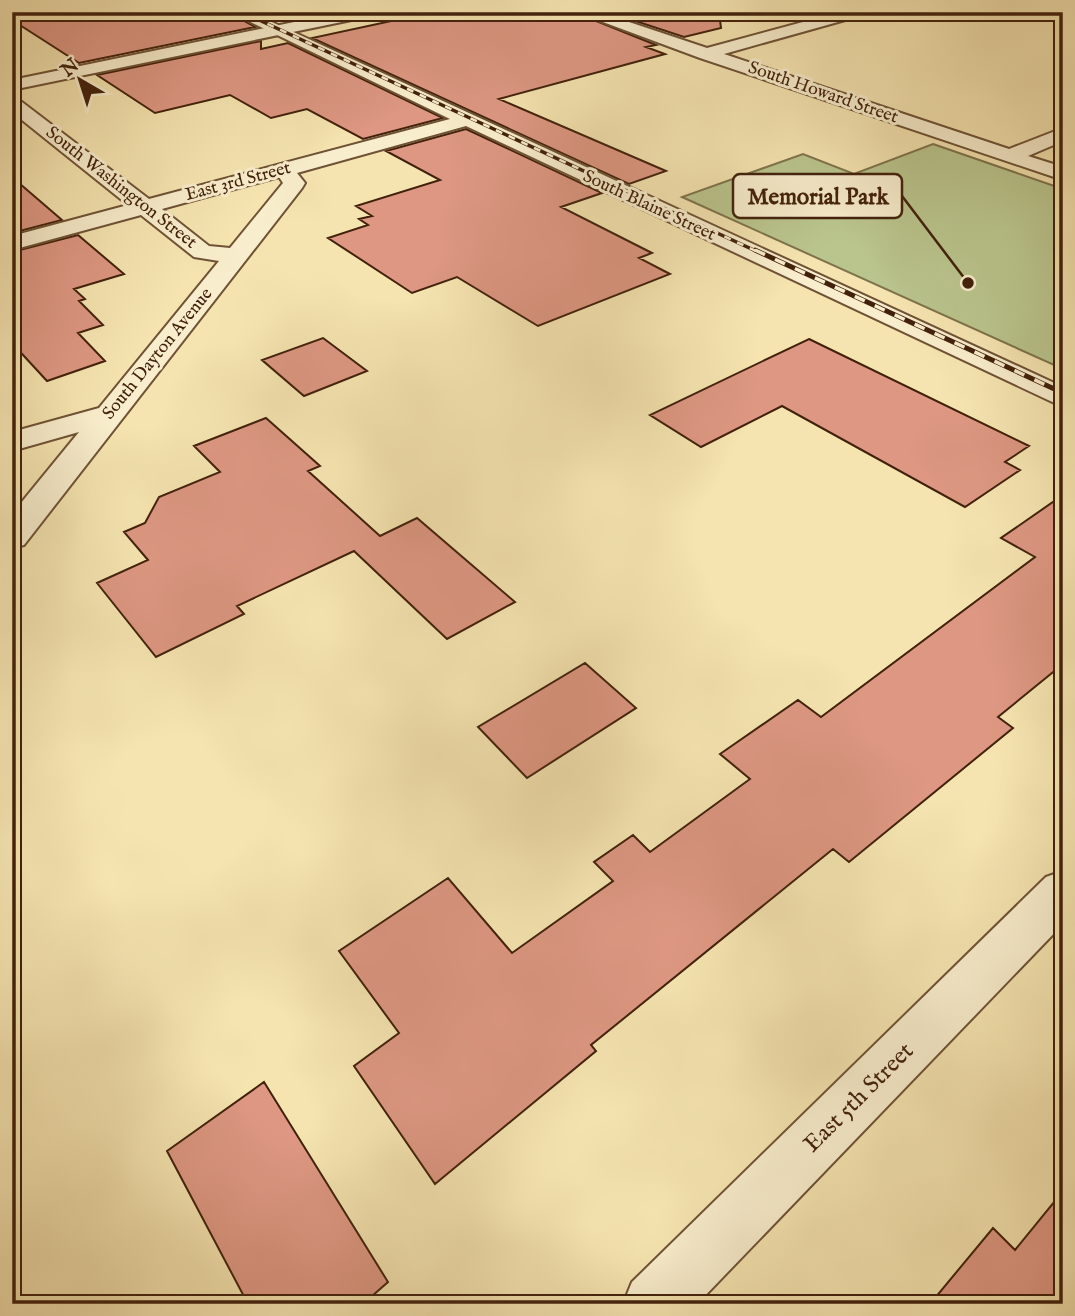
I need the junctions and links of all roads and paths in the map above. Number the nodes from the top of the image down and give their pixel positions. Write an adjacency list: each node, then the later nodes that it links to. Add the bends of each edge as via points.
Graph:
1 (237, 12): 5 (street, South Blaine Street)
2 (366, 12): 5 (street)
3 (583, 12): 6 (street, South Howard Street)
4 (858, 12): 6 (street)
5 (275, 31): 7 (street); 9 (street, South Blaine Street)
6 (706, 54): 11 (street, South Howard Street)
7 (12, 85)
8 (12, 103): 14 (street, South Washington Street)
9 (464, 121): 12 (street, East 3rd Street); 17 (street, South Blaine Street)
10 (1063, 134): 11 (street)
11 (1010, 156): 13 (street, South Howard Street)
12 (284, 170): 14 (street, East 3rd Street); 16 (street, South Dayton Avenue, via 294,183)
13 (1063, 174)
14 (145, 207): 15 (street, East 3rd Street); 16 (street, South Washington Street, via 202,251)
15 (12, 243)
16 (237, 256): 18 (street, South Dayton Avenue)
17 (1063, 398)
18 (110, 414): 19 (street); 20 (street, South Dayton Avenue)
19 (12, 442)
20 (12, 537)
21 (1063, 892): 22 (street, East 5th Street)
22 (654, 1304)

